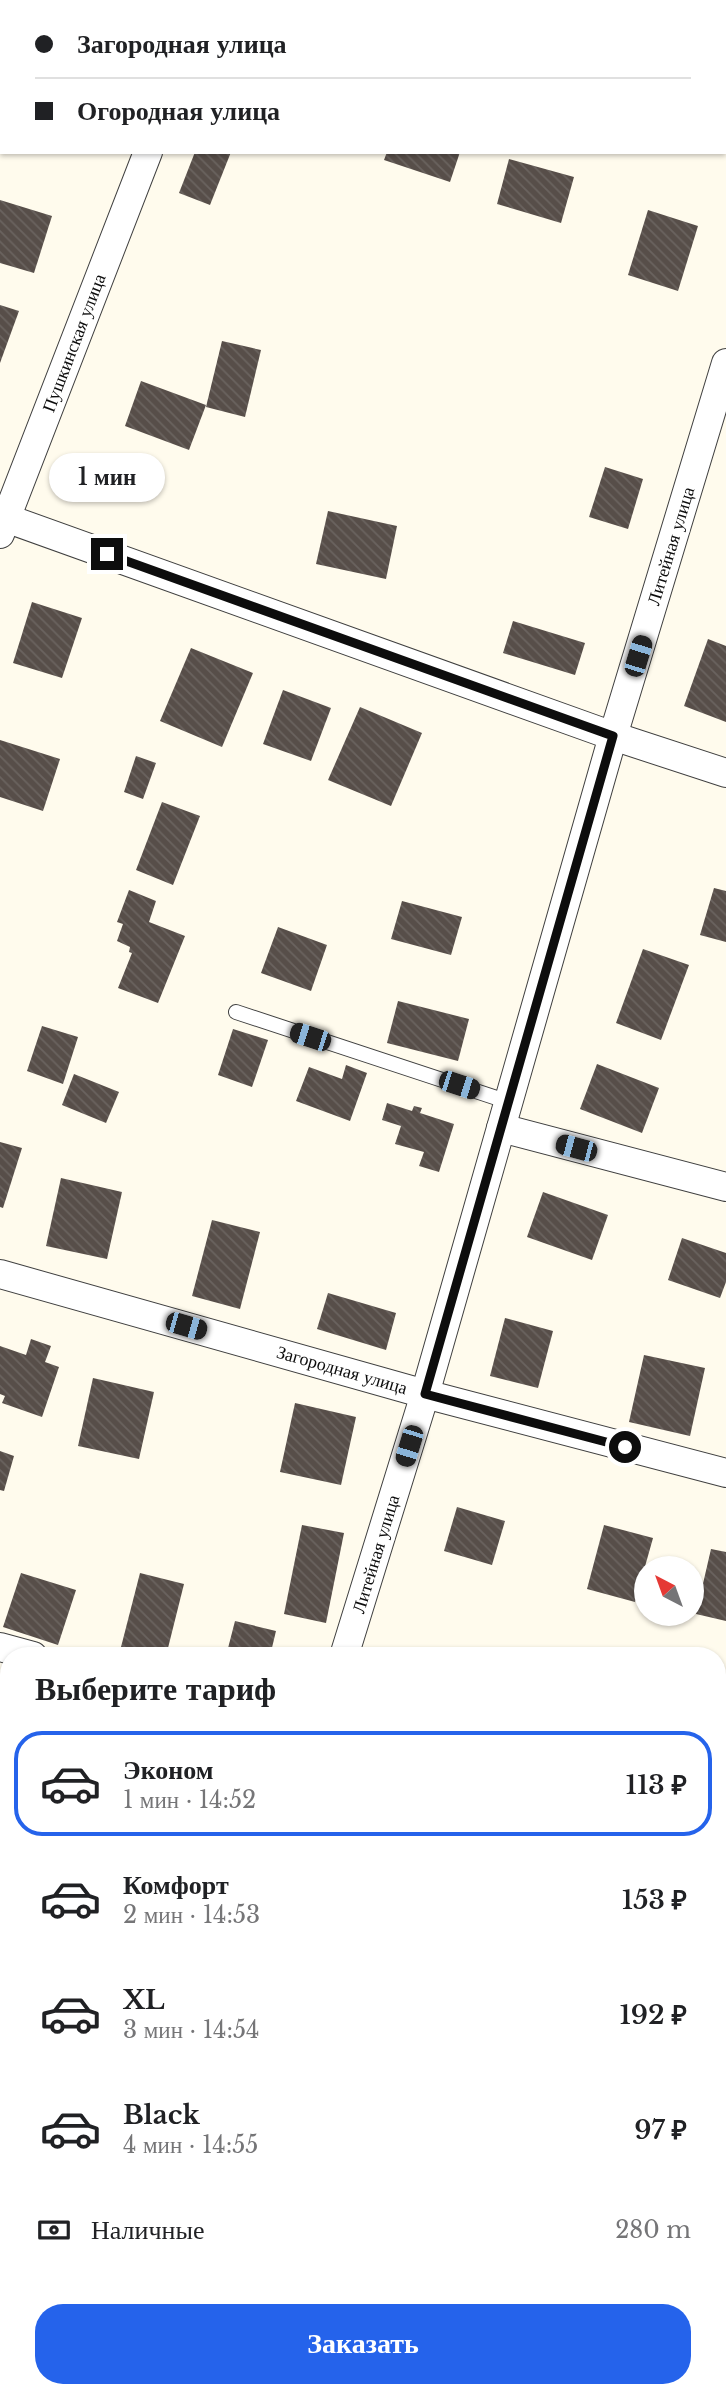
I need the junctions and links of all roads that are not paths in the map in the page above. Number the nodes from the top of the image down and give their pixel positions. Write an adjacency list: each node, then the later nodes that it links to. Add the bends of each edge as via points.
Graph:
1 (147, 154): 3 (street, Пушкинская улица)
2 (726, 363): 4 (street, Литейная улица)
3 (2, 523): 4 (street)
4 (613, 736): 5 (street); 7 (street, Литейная улица)
5 (726, 773)
6 (236, 1012): 7 (lane)
7 (505, 1115): 8 (street); 10 (street, Литейная улица)
8 (726, 1187)
9 (0, 1274): 10 (street, Загородная улица)
10 (425, 1394): 11 (street, Загородная улица); 12 (street, Литейная улица)
11 (726, 1473)
12 (347, 1647)

